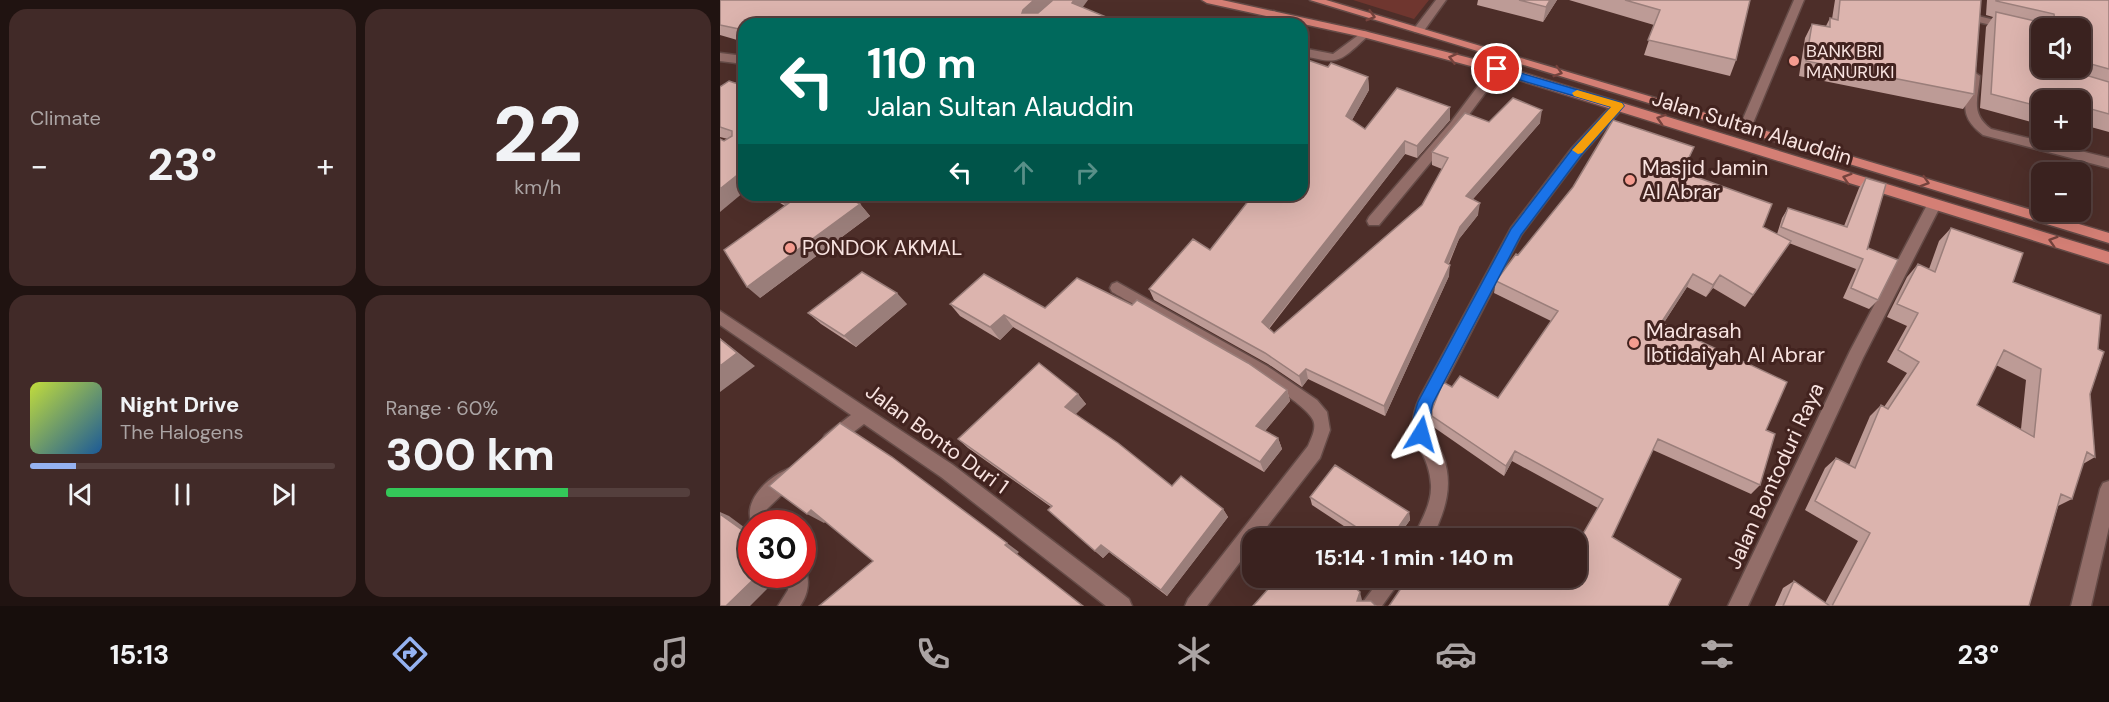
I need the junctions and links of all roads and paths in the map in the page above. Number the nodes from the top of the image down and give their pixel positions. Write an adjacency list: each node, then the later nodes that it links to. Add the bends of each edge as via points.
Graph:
1 (1207, 0): 5 (main road, Jalan Sultan Alauddin)
2 (1315, 0): 8 (main road, Jalan Sultan Alauddin, one-way to 8)
3 (1442, 0): 8 (street)
4 (1799, 0): 19 (street)
5 (1265, 18)
6 (1978, 20): 9 (street)
7 (1308, 27): 10 (main road, Jalan Sultan Alauddin)
8 (1419, 30): 19 (main road, Jalan Sultan Alauddin, one-way to 19)
9 (2031, 32)
10 (1360, 37): 11 (street, via 1337,59); 15 (main road, Jalan Sultan Alauddin, one-way to 10)
11 (1308, 53)
12 (720, 57): 13 (street)
13 (738, 59)
14 (1975, 66): 20 (street, via 1971,113 1975,123 1987,132)
15 (1497, 69): 18 (main road, Jalan Sultan Alauddin); 22 (street)
16 (738, 86): 17 (street)
17 (720, 100)
18 (1618, 106): 21 (main road, Jalan Sultan Alauddin, one-way to 18); 32 (street, via 1577,151 1516,232 1426,402 1421,434 1435,458 1440,487 1436,511)
19 (1748, 119): 23 (main road, Jalan Sultan Alauddin, one-way to 23)
20 (2109, 163)
21 (1934, 205): 24 (main road, Jalan Sultan Alauddin, one-way to 21); 39 (street, Jalan Bontoduri Raya, via 1856,356)
22 (1374, 221)
23 (2109, 238)
24 (2109, 258)
25 (1117, 288): 37 (street, via 1236,355 1310,402 1322,416 1322,435 1314,452)
26 (721, 318): 27 (street, Jalan Bonto Duri 1)
27 (864, 414): 28 (street); 36 (street, Jalan Bonto Duri 1, via 947,471)
28 (821, 449)
29 (804, 463): 31 (street, via 759,503)
30 (2109, 489): 40 (street)
31 (757, 510)
32 (1428, 528)
33 (798, 588): 35 (street)
34 (1385, 588): 38 (street)
35 (788, 606)
36 (1122, 606)
37 (1195, 606)
38 (1370, 606)
39 (1738, 606)
40 (2081, 606)

